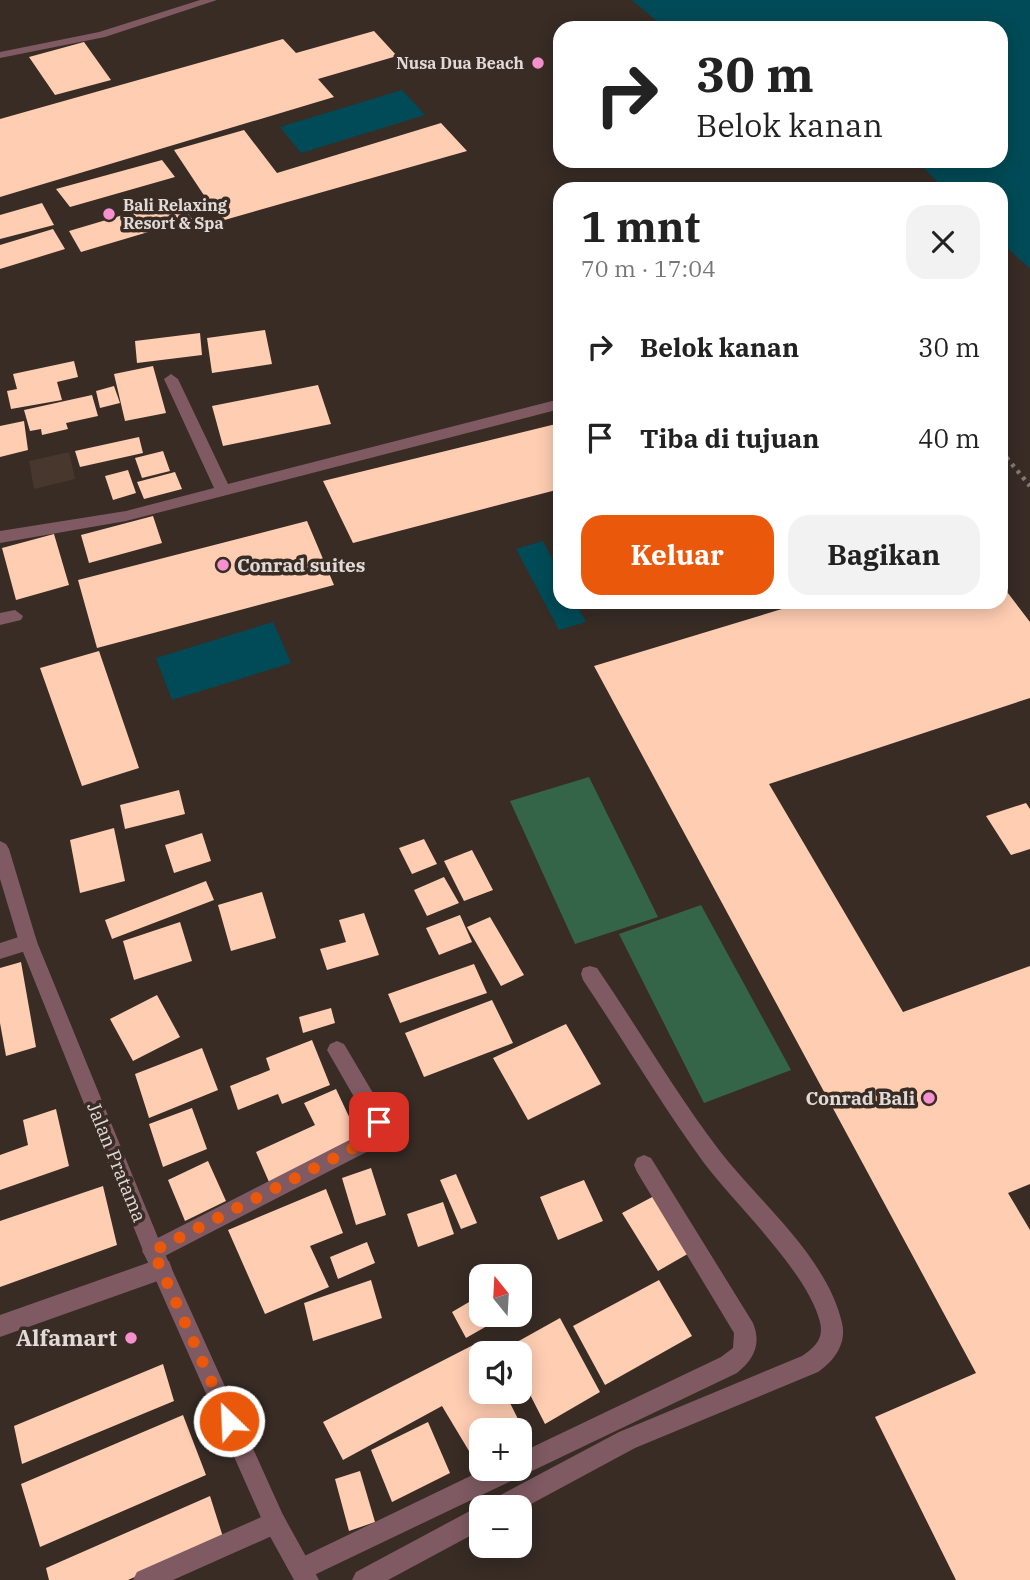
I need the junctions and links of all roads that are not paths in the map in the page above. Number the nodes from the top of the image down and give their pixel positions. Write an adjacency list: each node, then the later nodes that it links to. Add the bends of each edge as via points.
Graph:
1 (211, 0): 2 (street, via 101,35)
2 (0, 55)
3 (171, 379): 5 (street)
4 (553, 406): 5 (street)
5 (224, 492): 6 (street, via 82,526)
6 (0, 537)
7 (0, 849): 8 (street, Jalan Pratama)
8 (29, 942): 9 (street); 13 (street, Jalan Pratama)
9 (0, 951)
10 (590, 974): 17 (street, via 711,1155 812,1281 830,1318 833,1337 824,1355 810,1364 627,1440)
11 (337, 1050): 13 (street, via 379,1122 375,1137)
12 (644, 1165): 15 (street, via 745,1331 744,1353 729,1365)
13 (157, 1260): 14 (street); 18 (street, Jalan Pratama)
14 (0, 1326)
15 (532, 1459)
16 (487, 1481): 20 (street)
17 (523, 1495)
18 (275, 1523): 20 (street, Jalan Pratama); 21 (street)
19 (469, 1523): 22 (street)
20 (305, 1574)
21 (145, 1580)
22 (364, 1580)

